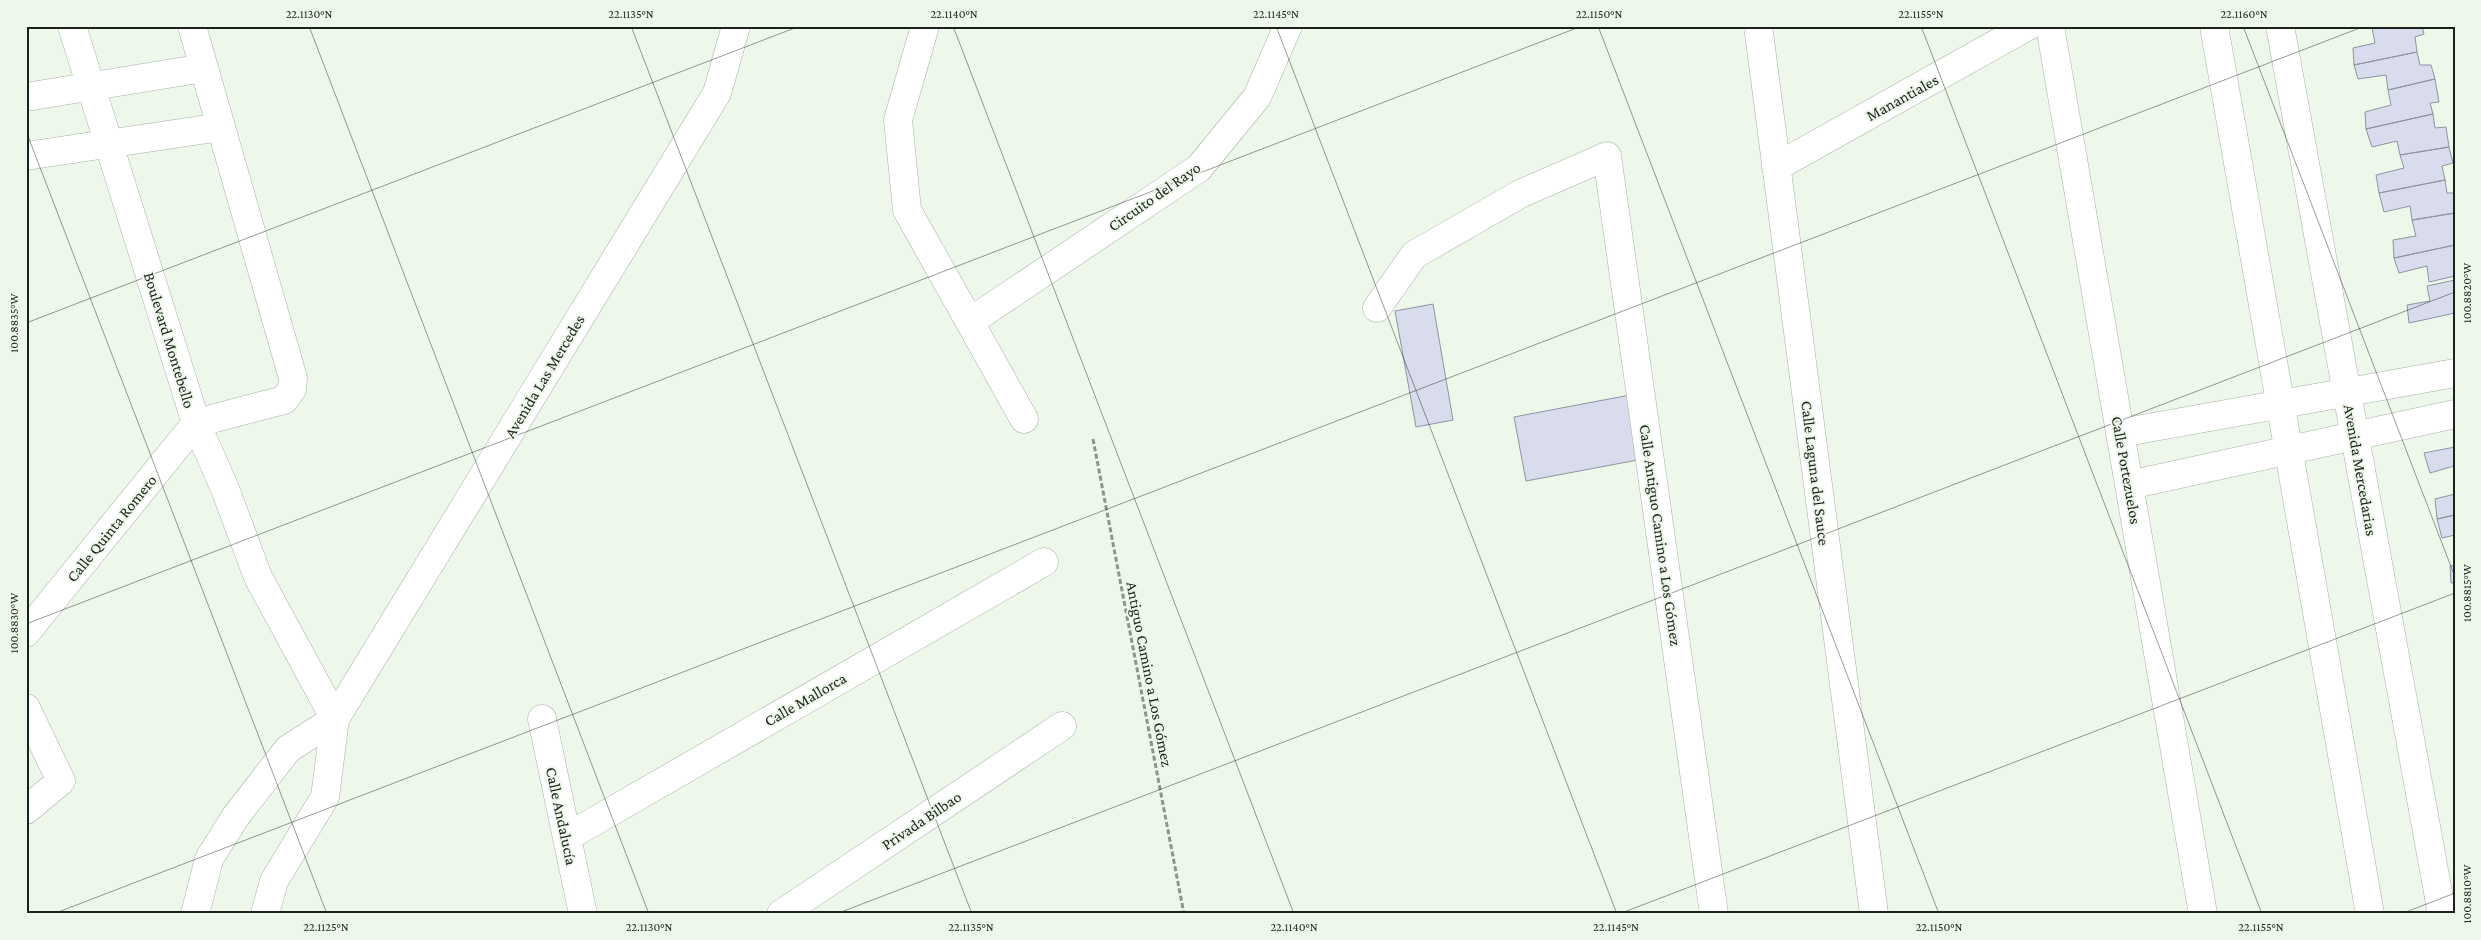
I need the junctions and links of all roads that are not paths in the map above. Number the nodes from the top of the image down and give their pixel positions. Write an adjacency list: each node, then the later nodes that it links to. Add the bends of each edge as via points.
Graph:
1 (72, 26): 12 (street, Boulevard Montebello)
2 (192, 26): 11 (street, Boulevard Montebello)
3 (736, 26): 33 (street, Avenida Las Mercedes, via 717,93)
4 (925, 26): 19 (street, via 898,120 907,210)
5 (1288, 26): 19 (street, Circuito del Rayo, via 1257,97 1199,168)
6 (2028, 26): 17 (street, Manantiales)
7 (2050, 26): 26 (street, Calle Portezuelos)
8 (2214, 26): 22 (street)
9 (2280, 26): 21 (street, Avenida Mercedarias)
10 (1759, 33): 17 (street, Calle Laguna del Sauce)
11 (204, 68): 12 (street); 14 (street, Boulevard Montebello)
12 (90, 86): 13 (street); 15 (street, Boulevard Montebello)
13 (26, 96)
14 (221, 127): 15 (street); 25 (street, Boulevard Montebello, via 293,378 292,389 284,400)
15 (109, 145): 16 (street); 25 (street, Boulevard Montebello)
16 (26, 156)
17 (1776, 167): 43 (street, Calle Laguna del Sauce)
18 (1377, 308): 42 (street, Calle Antiguo Camino a Los Gómez, via 1414,255 1520,194 1607,156)
19 (971, 322): 24 (street)
20 (2455, 373): 21 (street)
21 (2347, 392): 22 (street); 27 (street, Avenida Mercedarias)
22 (2280, 404): 26 (street); 28 (street)
23 (2455, 414): 27 (street)
24 (1024, 420)
25 (196, 423): 31 (street, Calle Quinta Romero); 33 (street, via 258,577)
26 (2120, 433): 29 (street, Calle Portezuelos)
27 (2355, 436): 28 (street); 46 (street, Avenida Mercedarias)
28 (2288, 450): 29 (street); 45 (street)
29 (2129, 485): 44 (street, Calle Portezuelos)
30 (1044, 562): 37 (street, Calle Mallorca)
31 (26, 633)
32 (26, 708): 36 (street, via 61,781)
33 (335, 719): 38 (street, Avenida Las Mercedes, via 288,749 236,816 209,859); 39 (street, Avenida Las Mercedes, via 325,797 274,881)
34 (542, 719): 37 (street, Calle Andalucía)
35 (1062, 726): 41 (street, Privada Bilbao)
36 (26, 810)
37 (567, 837): 40 (street, Calle Andalucía)
38 (195, 914)
39 (265, 914)
40 (583, 914)
41 (781, 914)
42 (1714, 914)
43 (1874, 914)
44 (2203, 914)
45 (2370, 914)
46 (2442, 914)

